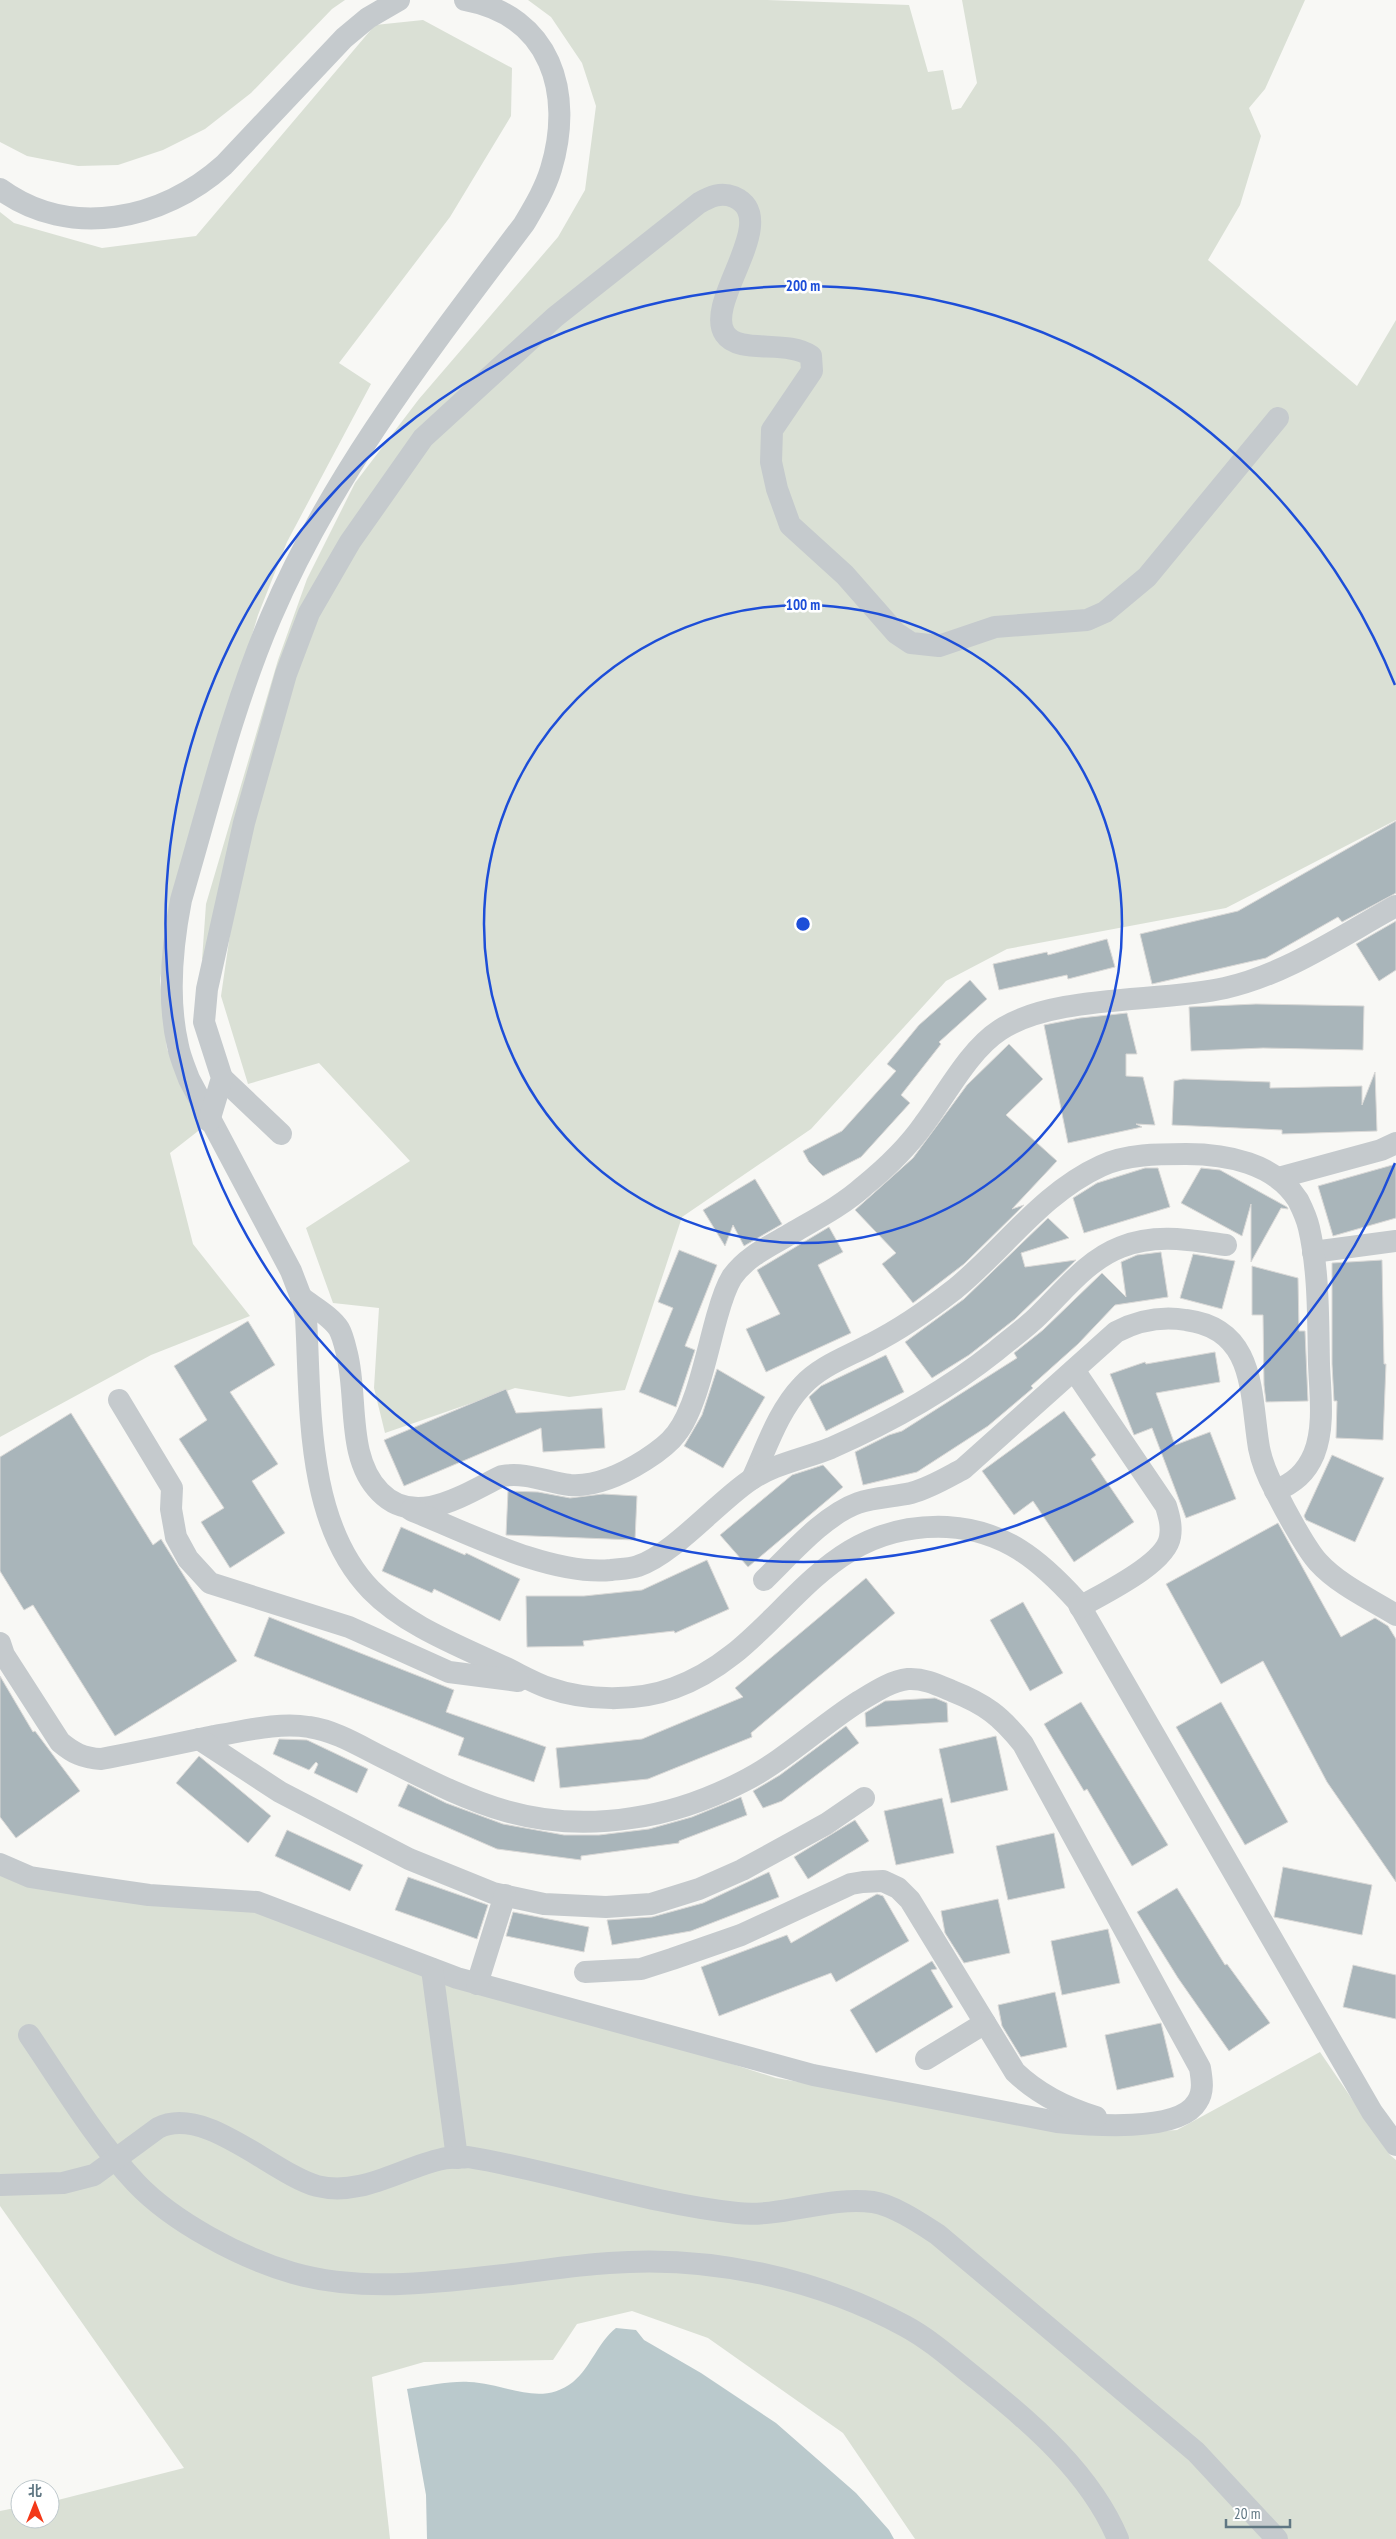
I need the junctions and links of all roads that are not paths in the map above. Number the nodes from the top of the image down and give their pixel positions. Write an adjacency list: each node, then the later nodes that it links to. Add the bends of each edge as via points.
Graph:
1 (399, 0): 3 (street, via 368,18 344,38 210,177 171,200 127,215 94,220 74,219 40,210)
2 (465, 0): 7 (street, via 493,8 513,20 533,36 546,55 558,88 559,113 551,169 524,224 406,380 344,475 298,558 250,668 181,900 174,935 173,991 178,1046 189,1079)
3 (0, 189)
4 (1278, 418): 6 (street, via 1147,577 1095,618 994,627 939,646 912,643 896,633 846,575 790,525 776,489 770,440 772,430 812,371 810,356 797,348 744,345 724,334 721,323 723,306 746,244 750,217 746,207 730,196 710,196 699,202 555,317 423,438 350,542 309,613 286,674 244,822 207,989 204,1022)
5 (1396, 906): 19 (street, via 1258,980 1185,995 1041,1012 997,1032 976,1053 922,1128 863,1187 742,1265 722,1299 689,1410 678,1433 668,1443 647,1459 604,1481 570,1485 512,1474 442,1505 420,1508)
6 (222, 1078): 7 (street); 8 (street)
7 (209, 1120): 14 (street, via 291,1271)
8 (282, 1134)
9 (1396, 1143): 10 (street)
10 (1278, 1178): 13 (street, via 1297,1199 1309,1225); 17 (street, via 1259,1166 1230,1158 1162,1154 1103,1164 1078,1178 943,1298 908,1323 823,1368 802,1386 786,1407)
11 (1396, 1241): 13 (street)
12 (1226, 1245): 17 (street, via 1153,1238 1120,1247 1082,1272 1038,1316 942,1389 839,1444)
13 (1313, 1252): 18 (street, via 1318,1309 1320,1424 1314,1453 1303,1473 1293,1484)
14 (301, 1297): 19 (street, via 338,1327 343,1337 352,1374 362,1465 369,1482); 24 (street, via 306,1317 316,1470 331,1522 353,1570 372,1592 426,1629)
15 (1074, 1370): 18 (street, via 1116,1332 1128,1326 1162,1318 1178,1318 1214,1330 1236,1348 1251,1380 1259,1449); 20 (street, via 963,1469 934,1485 858,1503 836,1515); 21 (street, via 1166,1506 1170,1520 1170,1538 1160,1555 1148,1566)
16 (119, 1400): 24 (street, via 172,1488 171,1509 176,1537 188,1559 210,1582 348,1627 449,1672)
17 (752, 1479): 19 (street, via 657,1556 638,1566 610,1570 572,1568 532,1558)
18 (1275, 1491): 22 (street, via 1316,1561 1333,1576)
19 (394, 1503)
20 (764, 1580)
21 (1080, 1607): 24 (street, via 1042,1564 998,1538 955,1527 910,1528 877,1536 843,1554 818,1573 741,1646 715,1666 673,1689 645,1695 590,1696 570,1694); 36 (street, via 1372,2112)
22 (1396, 1615)
23 (0, 1643): 25 (street, via 4,1655 60,1742 70,1752 101,1759)
24 (539, 1684)
25 (199, 1740): 28 (street, via 280,1792 409,1859); 35 (street, via 284,1725 311,1727 341,1737 479,1803 517,1816 606,1822 682,1806 742,1782 834,1717 890,1684 908,1679 928,1682 956,1693 986,1707 1005,1721 1023,1744 1200,2068 1201,2096 1192,2109 1169,2120)
26 (864, 1798): 28 (street, via 826,1824 742,1870 699,1889 650,1904 597,1907 544,1904)
27 (0, 1864): 29 (street, via 30,1877 96,1888 257,1902)
28 (505, 1895): 31 (street)
29 (432, 1968): 31 (street); 37 (street)
30 (585, 1972): 32 (street, via 641,1969 741,1935 851,1884 883,1881 898,1888 910,1900)
31 (477, 1984): 35 (street, via 813,2075 1057,2122 1093,2126)
32 (985, 2023): 34 (street); 35 (street, via 1015,2072 1031,2087 1074,2111)
33 (29, 2035): 38 (street)
34 (926, 2059)
35 (1119, 2124)
36 (1396, 2145)
37 (457, 2158): 38 (street, via 442,2159 394,2177 353,2187 326,2187 304,2181 233,2140 191,2124 165,2124); 41 (street, via 486,2160 622,2194 738,2213 768,2212 830,2202 874,2202 907,2216 938,2234 1196,2452)
38 (115, 2159): 39 (street, via 94,2175 63,2184); 40 (street, via 139,2186 211,2236 252,2258 328,2281 375,2284 443,2281 611,2263 652,2262 733,2268 824,2291 907,2327 1012,2407 1066,2460 1100,2504)
39 (0, 2185)
40 (1118, 2539)
41 (1277, 2539)

